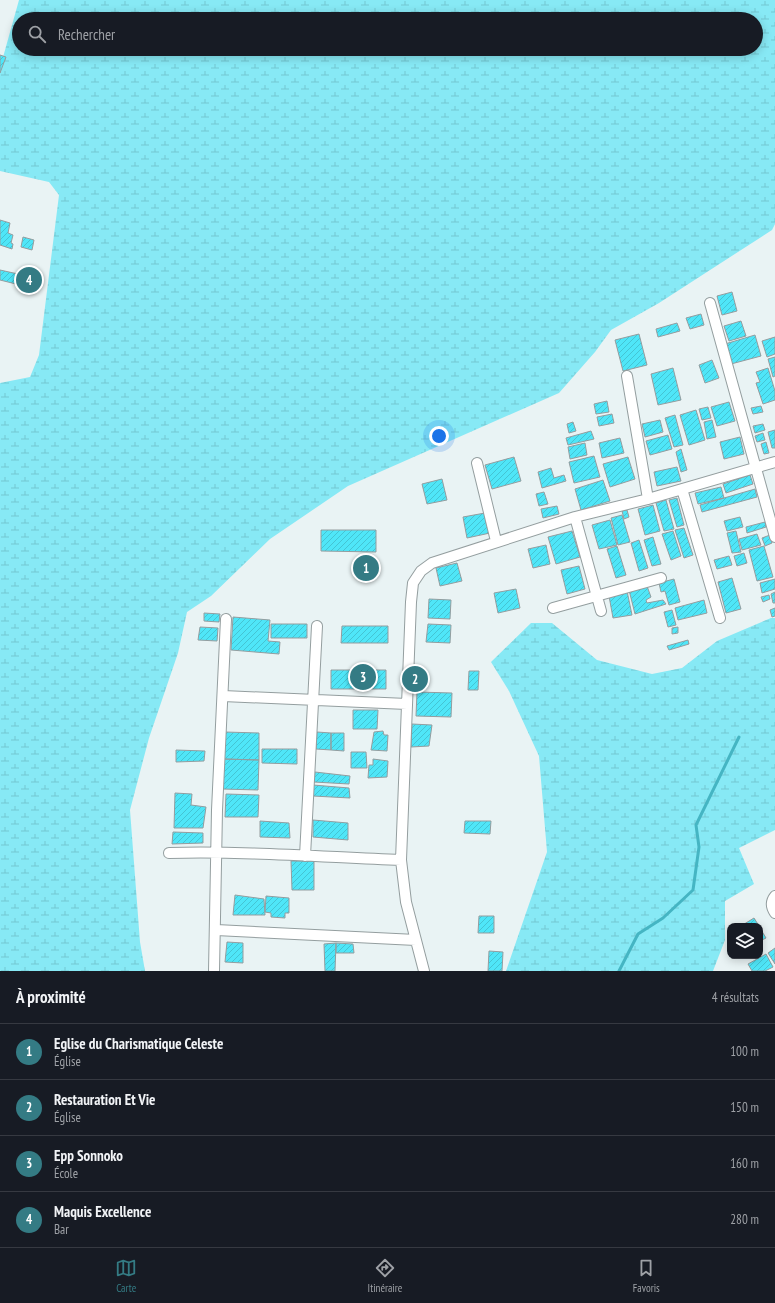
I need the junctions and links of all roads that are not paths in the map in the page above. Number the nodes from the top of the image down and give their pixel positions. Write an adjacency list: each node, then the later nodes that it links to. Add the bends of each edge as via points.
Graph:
1 (710, 303): 5 (street)
2 (627, 376): 7 (street)
3 (775, 462): 5 (street)
4 (477, 463): 10 (street)
5 (756, 467): 6 (street); 9 (street)
6 (682, 489): 7 (street); 15 (street)
7 (648, 499): 8 (street)
8 (575, 517): 10 (street); 12 (street)
9 (775, 537)
10 (496, 541): 20 (street, via 432,563 421,571 413,583)
11 (661, 578): 12 (street)
12 (597, 596): 13 (street); 14 (street)
13 (553, 608)
14 (601, 611)
15 (720, 618)
16 (226, 619): 18 (street)
17 (317, 626): 19 (street)
18 (223, 696): 19 (street); 21 (street)
19 (314, 700): 20 (street); 23 (street)
20 (407, 704): 24 (street)
21 (216, 852): 22 (street); 23 (street); 27 (street)
22 (169, 853)
23 (305, 856): 24 (street)
24 (401, 860): 28 (street, via 406,902)
25 (775, 896): 26 (street, via 772,908)
26 (775, 913)
27 (216, 930): 28 (street); 29 (street)
28 (416, 940): 30 (street)
29 (214, 971)
30 (424, 971)

